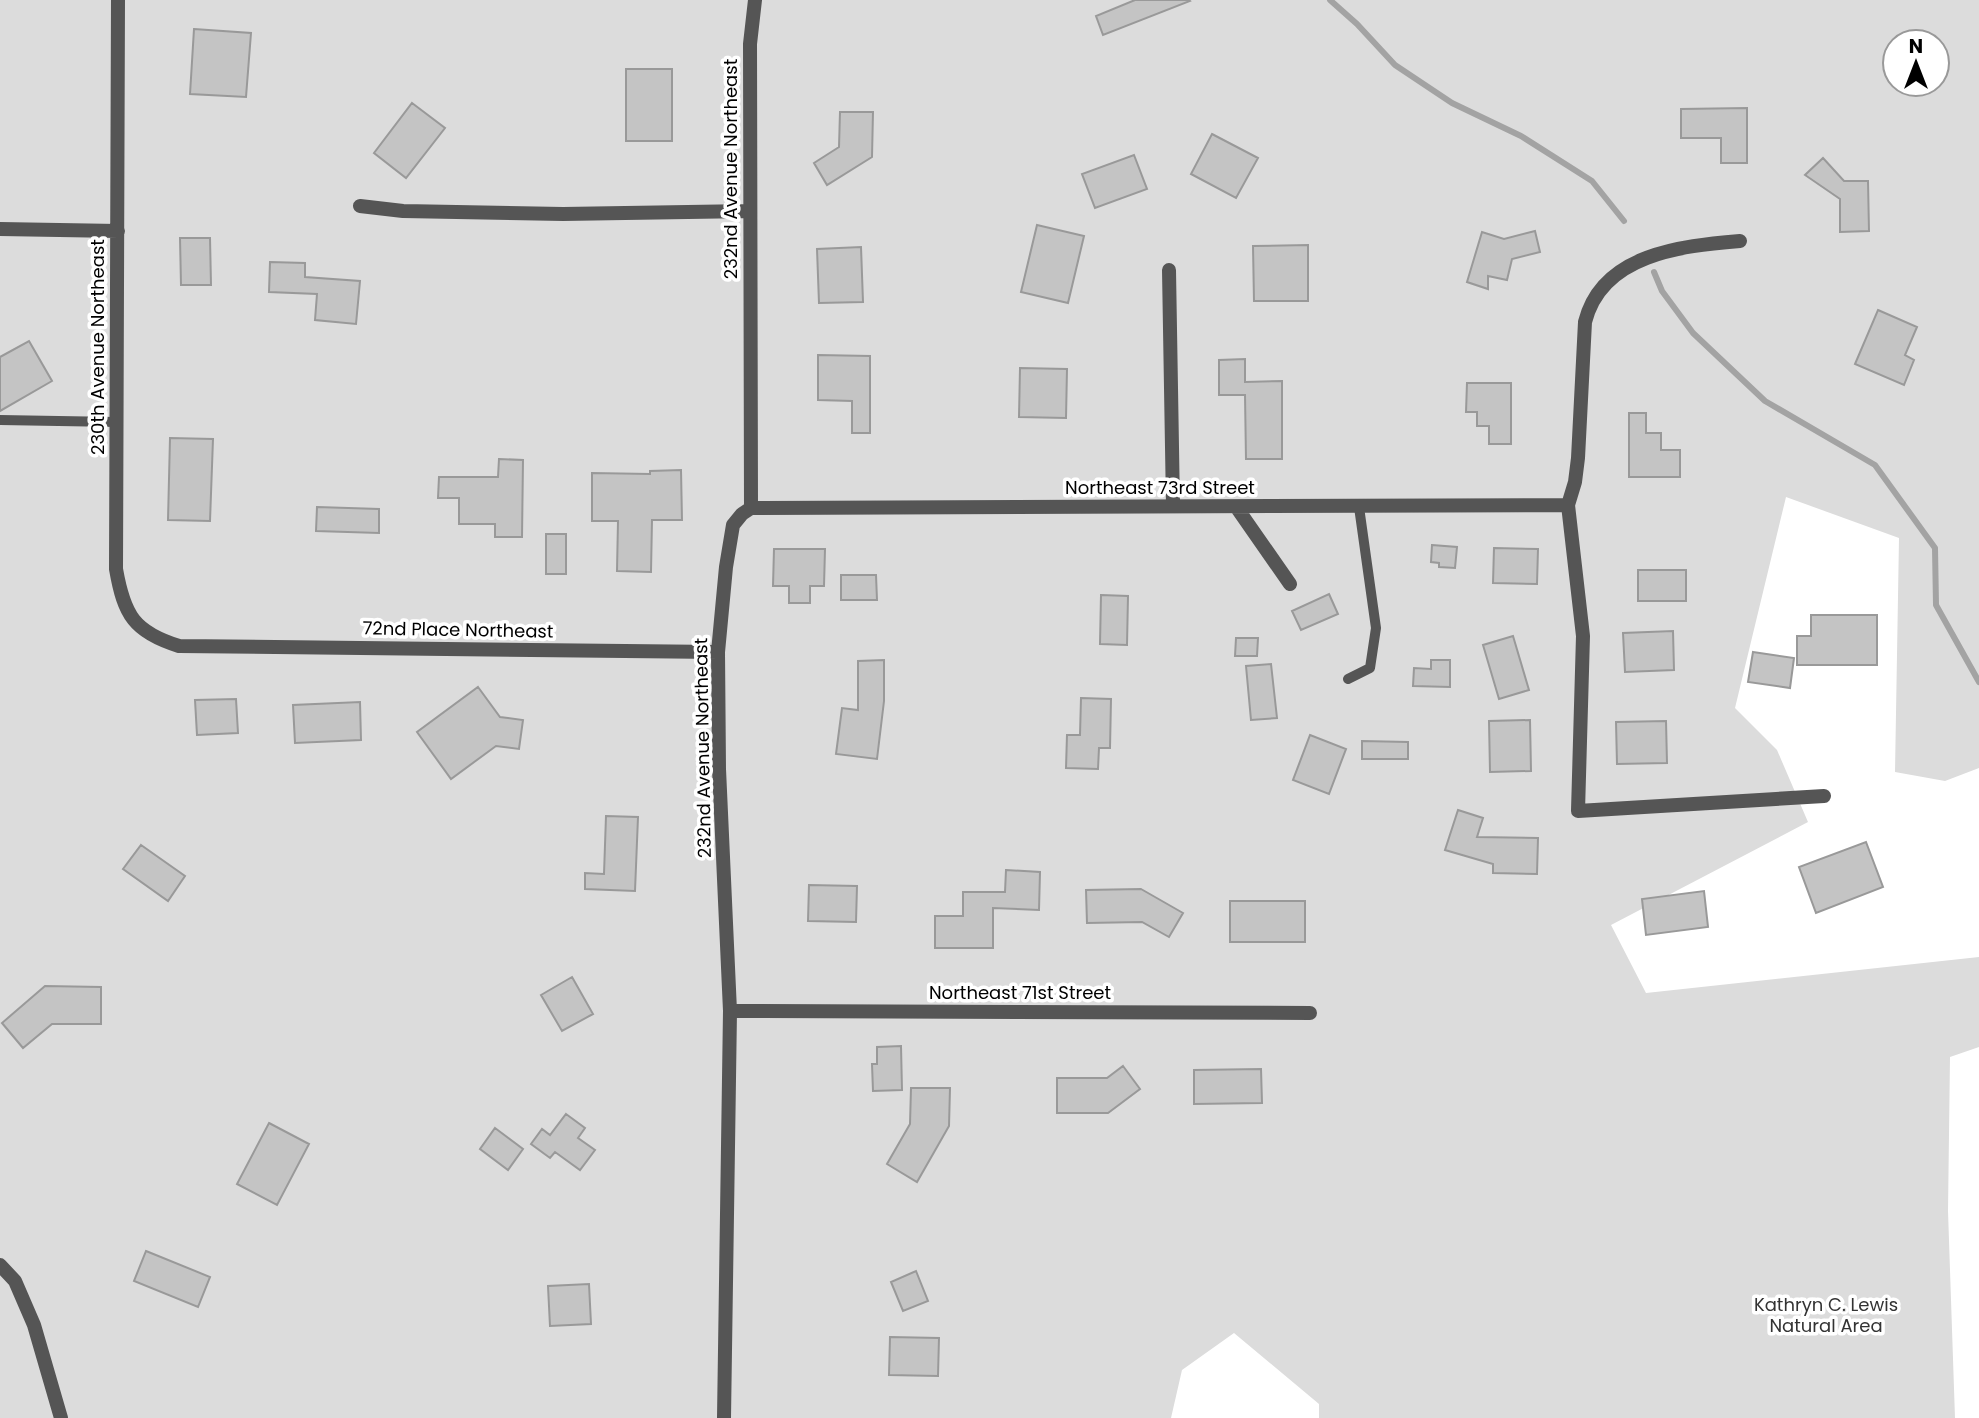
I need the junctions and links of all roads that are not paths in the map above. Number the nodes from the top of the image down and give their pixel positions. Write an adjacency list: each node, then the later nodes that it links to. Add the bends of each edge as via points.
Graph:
1 (118, 0): 6 (street, 230th Avenue Northeast)
2 (755, 0): 4 (street, 232nd Avenue Northeast, via 750,44)
3 (360, 206): 4 (street, via 563,214)
4 (750, 211): 14 (street, 232nd Avenue Northeast)
5 (0, 229): 6 (street)
6 (118, 231): 10 (street, 230th Avenue Northeast)
7 (1740, 241): 11 (street, via 1660,253 1612,278 1597,293 1585,322 1578,458)
8 (1169, 270): 12 (street)
9 (0, 420): 10 (lane)
10 (117, 422): 17 (street, 230th Avenue Northeast, via 116,569 120,595 135,624 155,639)
11 (1568, 505): 13 (street, Northeast 73rd Street); 20 (street, via 1583,636 1578,811)
12 (1173, 506): 14 (street, Northeast 73rd Street); 15 (street, Northeast 73rd Street)
13 (1359, 507): 15 (street, Northeast 73rd Street); 19 (lane, via 1376,628 1370,668)
14 (751, 508): 18 (street, 232nd Avenue Northeast, via 733,525)
15 (1237, 508): 16 (street)
16 (1290, 584)
17 (197, 647): 18 (street, 72nd Place Northeast)
18 (718, 652): 21 (street, 232nd Avenue Northeast)
19 (1348, 679)
20 (1824, 796)
21 (730, 1011): 22 (street, Northeast 71st Street); 25 (street, 232nd Avenue Northeast)
22 (1310, 1013)
23 (0, 1265): 24 (street, via 16,1281 34,1325)
24 (61, 1418)
25 (724, 1418)

